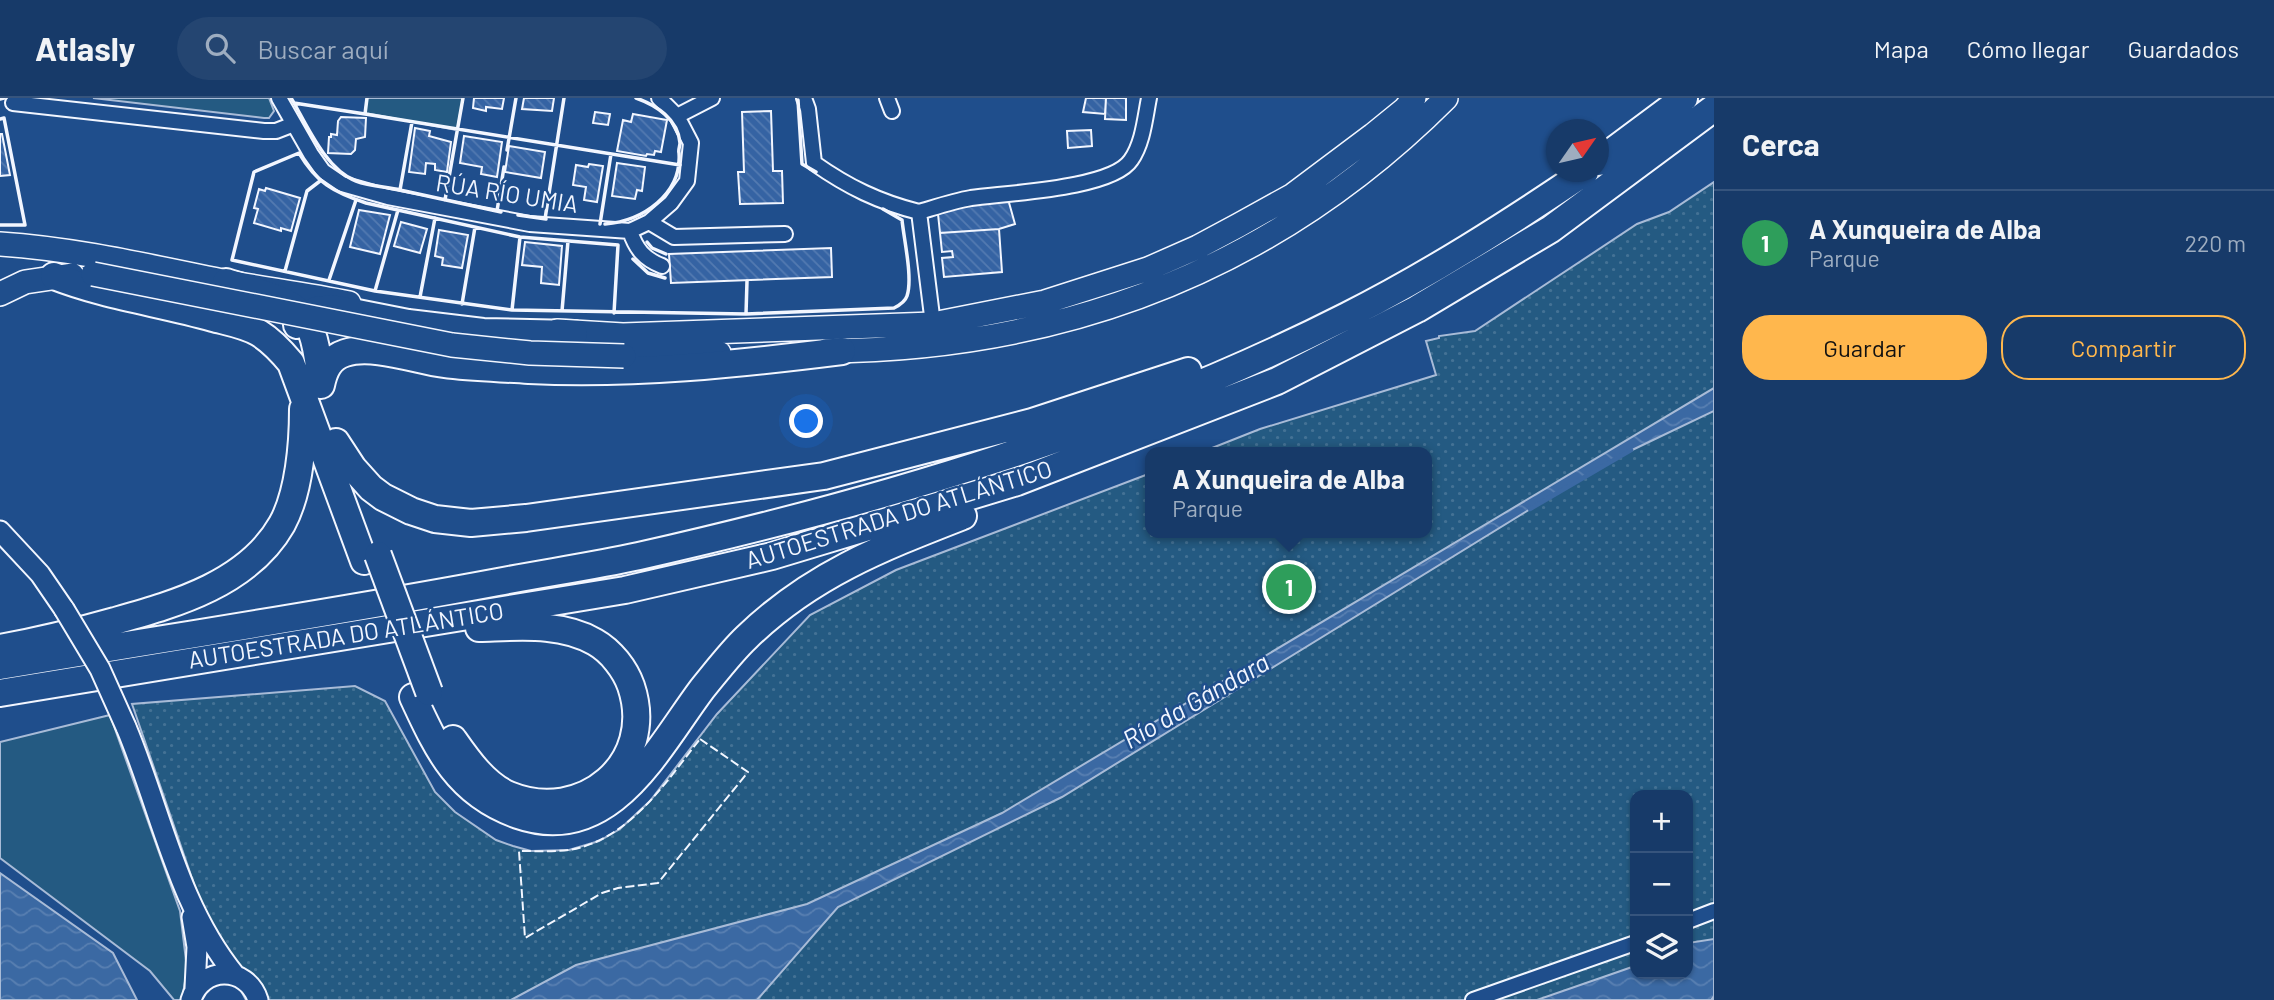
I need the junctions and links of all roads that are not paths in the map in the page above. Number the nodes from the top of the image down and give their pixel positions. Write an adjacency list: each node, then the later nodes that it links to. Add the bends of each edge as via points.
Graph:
1 (279, 98): 13 (street, RÚA RÍO UMIA)
2 (659, 98): 11 (street)
3 (712, 98): 11 (street)
4 (804, 98): 16 (street, via 814,163 885,204)
5 (1149, 98): 16 (street, via 1131,162 1116,173 1056,189 970,199)
6 (1414, 98): 27 (main road, via 1373,135 1293,194 1198,247 1045,302)
7 (1446, 98): 29 (main road, via 1338,191 1232,257 1167,288 998,337)
8 (1684, 98): 14 (highway)
9 (58, 102): 10 (street); 13 (street, via 264,131)
10 (12, 103)
11 (686, 108): 17 (street, RÚA RÍO UMIA, via 691,143 687,181)
12 (1714, 108): 31 (highway, AUTOESTRADA DO ATLÁNTICO, via 1551,229 1417,309)
13 (294, 124): 18 (street, RÚA RÍO UMIA, via 323,171 357,189 530,225)
14 (1609, 154)
15 (1569, 182): 25 (highway, AUTOESTRADA DO ATLÁNTICO, via 1485,239)
16 (919, 212): 27 (street)
17 (649, 222): 18 (street, RÚA RÍO UMIA); 19 (street, via 674,237)
18 (630, 231): 21 (street, via 635,246 648,260)
19 (785, 234)
20 (0, 244): 23 (main road, via 62,249)
21 (662, 266)
22 (54, 276): 24 (main road); 29 (main road, bridge, via 93,274 452,345 530,353 624,356); 30 (highway, via 247,328 272,342)
23 (226, 282): 26 (highway, via 280,298); 28 (main road, via 391,311)
24 (0, 294)
25 (1345, 317): 33 (highway, via 1032,422 824,476 526,518 471,523 411,511 371,488); 38 (highway, AUTOESTRADA DO ATLÁNTICO, via 1127,414 862,500 637,556)
26 (304, 318): 28 (highway, via 332,308 483,332); 30 (highway, via 290,338); 32 (highway, via 316,342)
27 (933, 324): 28 (main road)
28 (575, 334)
29 (842, 351): 32 (highway, via 617,372 446,364 353,351 332,360)
30 (291, 363): 32 (highway)
31 (1277, 381): 37 (highway, AUTOESTRADA DO ATLÁNTICO, via 1017,482 772,556 625,590); 40 (highway, via 1227,415 879,548 807,588 746,638 702,689 670,739 624,792 597,811 564,821 537,822 500,809 469,789 446,761)
32 (312, 391): 33 (highway); 35 (highway); 36 (highway, via 292,497 281,524 260,552 200,593 166,606 54,638)
33 (336, 442): 35 (highway)
34 (0, 531): 41 (main road, bridge, via 40,574 100,669)
35 (371, 558): 40 (highway, bridge)
36 (0, 648)
37 (211, 659): 39 (highway, AUTOESTRADA DO ATLÁNTICO); 40 (highway, via 258,662 475,629 530,626 565,631 595,642 627,676 636,703 632,748 612,777 581,796 541,802 508,794 468,760)
38 (0, 666)
39 (0, 694)
40 (421, 694)
41 (188, 898): 45 (main road); 46 (main road, via 197,947)
42 (1714, 911): 43 (street)
43 (1693, 919)
44 (1630, 945): 48 (street)
45 (235, 975): 46 (main road, via 213,975); 47 (main road, via 252,987)
46 (193, 994)
47 (258, 1000)
48 (1473, 1000)

